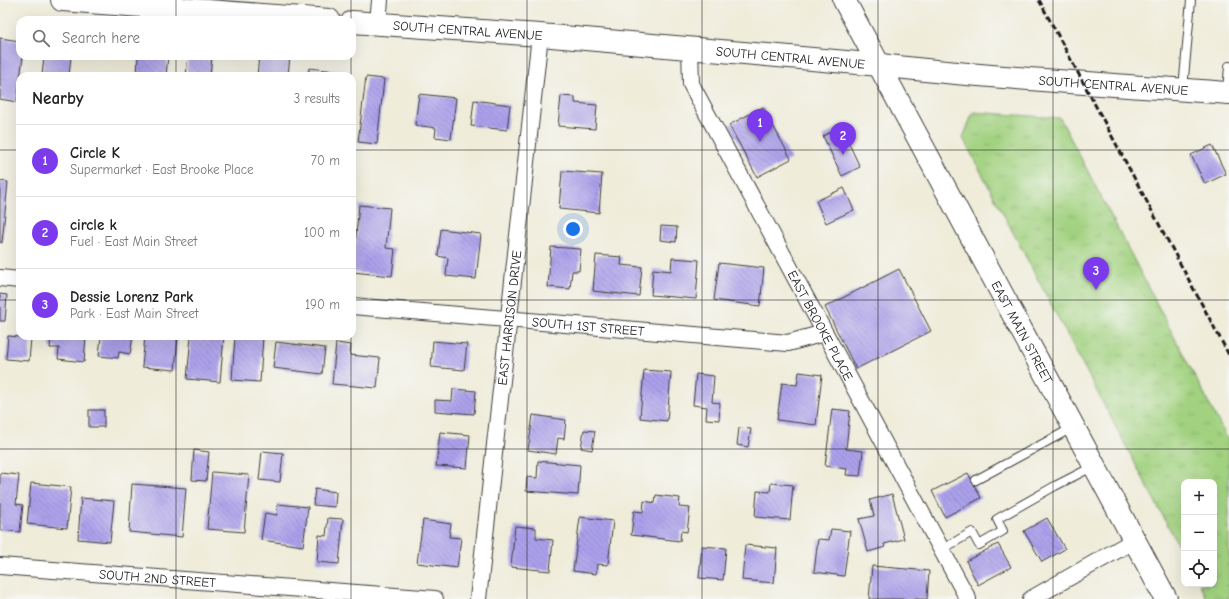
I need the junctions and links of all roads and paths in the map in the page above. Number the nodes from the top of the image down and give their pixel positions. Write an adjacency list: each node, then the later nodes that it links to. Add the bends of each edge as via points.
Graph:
1 (73, 0): 5 (street, via 230,9)
2 (380, 0): 7 (street)
3 (844, 0): 10 (street, EAST MAIN STREET)
4 (1191, 0): 12 (lane)
5 (293, 16)
6 (356, 22): 7 (street, SOUTH CENTRAL AVENUE)
7 (378, 24): 8 (street, SOUTH CENTRAL AVENUE)
8 (540, 36): 9 (street, SOUTH CENTRAL AVENUE); 17 (street, EAST HARRISON DRIVE)
9 (690, 48): 10 (street, SOUTH CENTRAL AVENUE); 18 (street, EAST BROOKE PLACE, via 691,84)
10 (880, 65): 12 (street, SOUTH CENTRAL AVENUE); 19 (street, EAST MAIN STREET)
11 (1229, 66): 13 (lane)
12 (1183, 89): 13 (street, SOUTH CENTRAL AVENUE)
13 (1228, 92)
14 (0, 278): 15 (street)
15 (16, 280)
16 (356, 306): 17 (street, SOUTH 1ST STREET)
17 (508, 318): 18 (street, SOUTH 1ST STREET, via 788,343); 26 (street, EAST HARRISON DRIVE)
18 (824, 333): 23 (street, EAST BROOKE PLACE)
19 (1074, 427): 20 (street, EAST MAIN STREET); 21 (lane)
20 (1094, 466): 22 (street, EAST MAIN STREET); 23 (lane, via 997,520 1003,531 978,545 972,532)
21 (976, 480)
22 (1135, 540): 28 (street); 29 (street, EAST MAIN STREET)
23 (941, 550): 27 (street, EAST BROOKE PLACE)
24 (0, 566): 25 (street, SOUTH 2ND STREET)
25 (435, 599)
26 (478, 599)
27 (968, 599)
28 (1031, 599)
29 (1166, 599)

